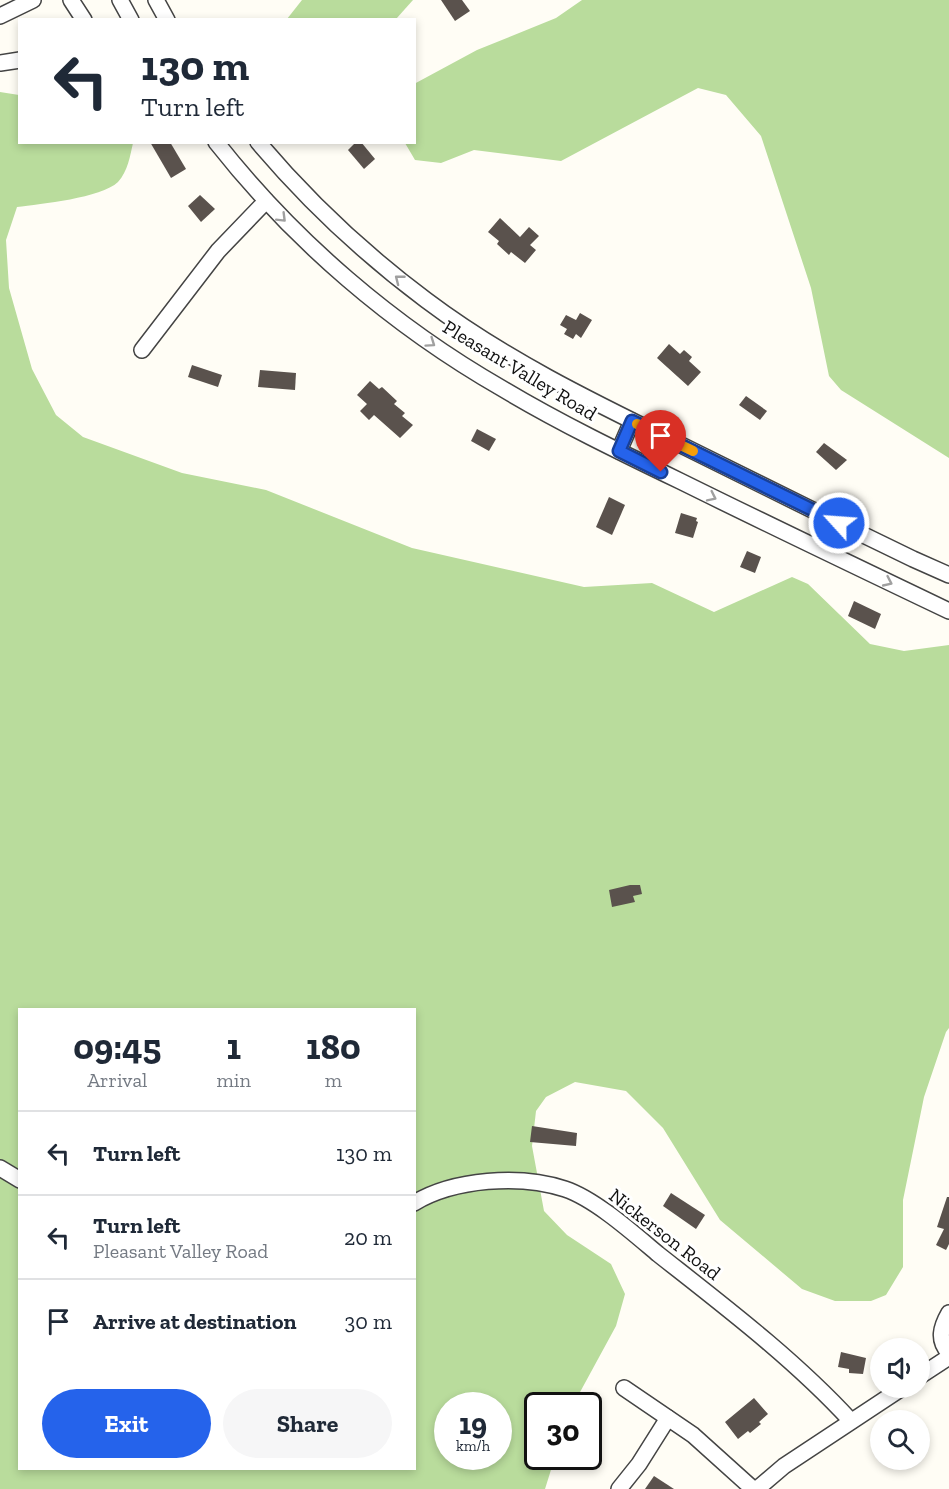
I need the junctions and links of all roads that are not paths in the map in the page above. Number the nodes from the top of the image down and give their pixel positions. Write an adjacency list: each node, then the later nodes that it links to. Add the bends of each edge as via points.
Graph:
1 (33, 0): 5 (street)
2 (71, 0): 6 (street)
3 (120, 0): 7 (street)
4 (156, 0): 8 (street)
5 (0, 16)
6 (83, 18)
7 (130, 18)
8 (166, 18)
9 (18, 60): 10 (street)
10 (0, 63)
11 (218, 144): 13 (street, Pleasant Valley Road)
12 (260, 144): 15 (street, Pleasant Valley Road, one-way to 12, via 500,350 427,301 326,217)
13 (266, 201): 14 (street, via 218,251); 16 (street, Pleasant Valley Road, one-way to 16, via 299,236 397,319 501,388)
14 (142, 350)
15 (632, 421): 16 (street); 17 (street, Pleasant Valley Road)
16 (619, 451): 18 (street, Pleasant Valley Road, one-way to 18)
17 (949, 575)
18 (949, 611)
19 (0, 1168): 20 (street)
20 (18, 1179)
21 (416, 1202): 28 (street, Nickerson Road, via 445,1190 508,1180 548,1185 576,1194 704,1290 826,1394)
22 (949, 1313): 23 (street, via 941,1336)
23 (949, 1355): 24 (street)
24 (930, 1369)
25 (624, 1388): 27 (street)
26 (886, 1398): 28 (street)
27 (669, 1418): 29 (street); 30 (street)
28 (850, 1421): 30 (street)
29 (619, 1489)
30 (755, 1489)

